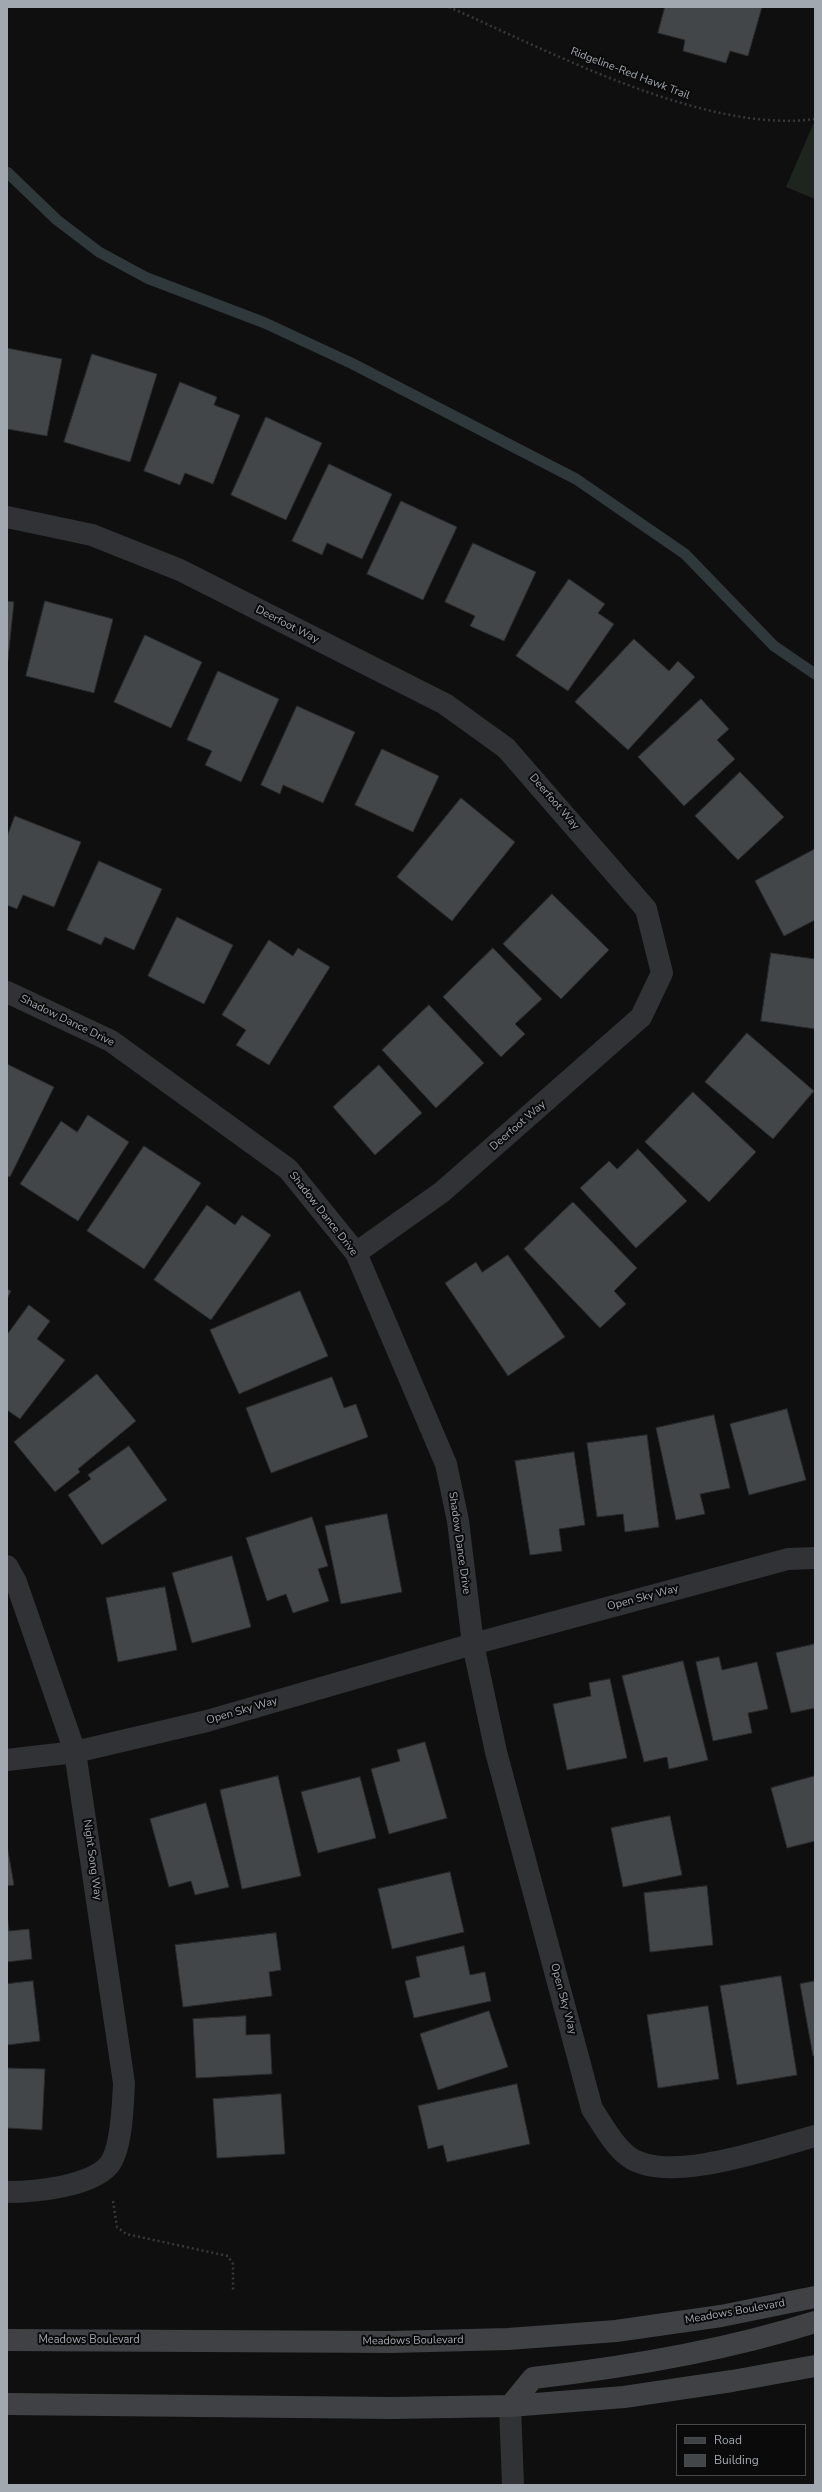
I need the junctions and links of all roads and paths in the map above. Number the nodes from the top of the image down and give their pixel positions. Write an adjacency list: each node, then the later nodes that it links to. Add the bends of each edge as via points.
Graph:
1 (449, 7): 2 (path, Ridgeline-Red Hawk Trail, via 599,74 690,106 747,119)
2 (815, 119)
3 (7, 517): 5 (street, Deerfoot Way, via 92,535 180,570 445,704 506,748 646,909 662,973 641,1017 442,1192)
4 (7, 992): 5 (street, Shadow Dance Drive, via 111,1041 288,1169)
5 (356, 1253): 8 (street, Shadow Dance Drive, via 446,1464 458,1521)
6 (815, 1558): 8 (street, Open Sky Way, via 788,1559)
7 (7, 1566): 9 (street, Night Song Way, via 22,1596)
8 (473, 1644): 9 (street, Open Sky Way, via 207,1721); 11 (street, Open Sky Way, via 496,1752 592,2109 610,2136 629,2157 662,2168 697,2166)
9 (75, 1752): 10 (street, Open Sky Way); 12 (street, Night Song Way, via 124,2083 118,2140)
10 (7, 1760)
11 (815, 2136)
12 (109, 2164): 13 (street, via 93,2176 59,2188 35,2192); 14 (path, via 117,2227 126,2234 228,2256 233,2264)
13 (7, 2192)
14 (233, 2290)
15 (815, 2297): 17 (main road, Meadows Boulevard, via 721,2316 616,2331 508,2340)
16 (815, 2322): 20 (main road, via 776,2334 677,2356 533,2378)
17 (7, 2340)
18 (815, 2366): 20 (main road, via 624,2396)
19 (7, 2404): 20 (main road, via 392,2408)
20 (510, 2406): 21 (street)
21 (513, 2485)

